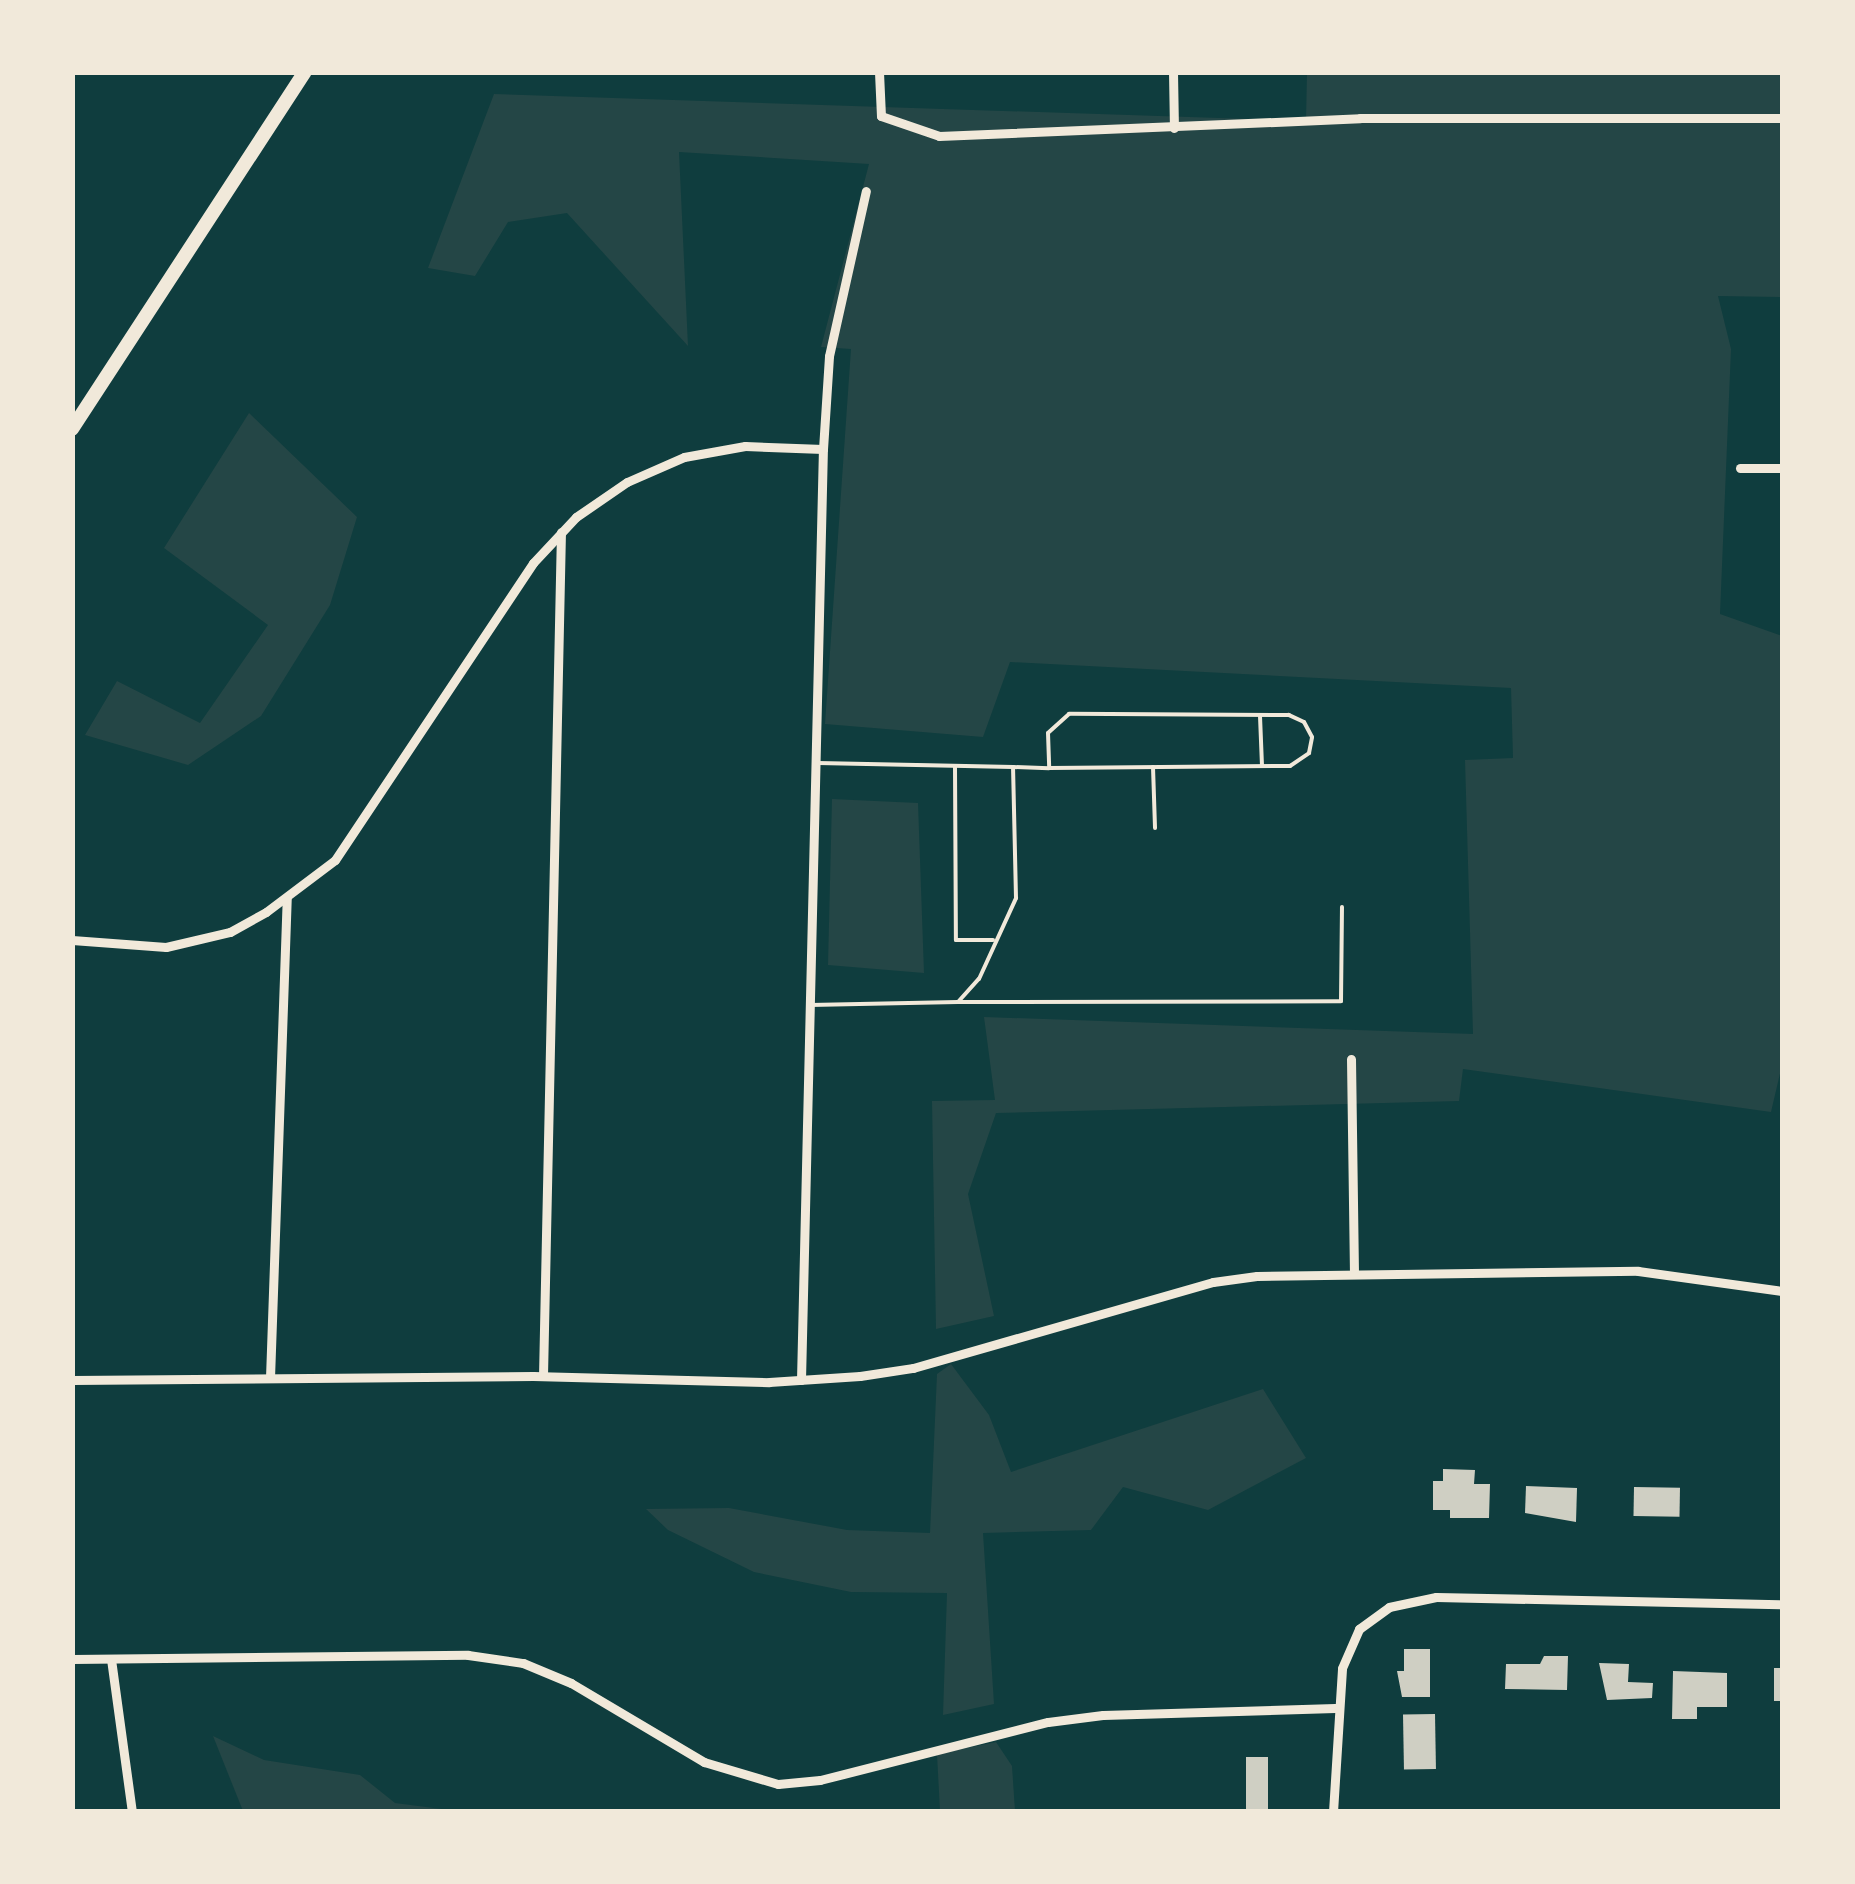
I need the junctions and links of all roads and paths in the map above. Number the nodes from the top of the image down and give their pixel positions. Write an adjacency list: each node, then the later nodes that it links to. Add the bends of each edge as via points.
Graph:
1 (305, 72): 7 (main road)
2 (879, 72): 5 (street, via 881,116 939,136)
3 (1173, 72): 5 (street)
4 (1782, 118): 5 (street, via 1360,118)
5 (1174, 128)
6 (866, 191): 8 (street, via 829,356)
7 (72, 429)
8 (823, 449): 11 (street, via 745,446 684,458 627,482); 13 (street)
9 (1740, 468): 10 (street)
10 (1782, 468)
11 (561, 532): 20 (street, via 533,563 365,820 335,860); 29 (street)
12 (1260, 715): 14 (lane); 14 (lane, via 1298,718 1309,728 1312,745 1298,764); 18 (lane, via 1068,714 1048,733)
13 (816, 763): 15 (lane); 25 (street)
14 (1262, 766): 17 (lane)
15 (955, 767): 16 (lane); 23 (lane, via 956,940)
16 (1013, 767): 18 (lane); 23 (lane, via 1016,898)
17 (1153, 767): 18 (lane); 19 (lane)
18 (1049, 768)
19 (1155, 828)
20 (287, 898): 22 (street, via 230,932 166,947); 30 (street)
21 (1342, 908): 24 (lane, via 1342,1001)
22 (72, 940)
23 (994, 940): 24 (lane, via 978,979)
24 (958, 1002): 25 (lane)
25 (810, 1005): 32 (street)
26 (1351, 1060): 27 (street)
27 (1354, 1273): 28 (street, via 1638,1271); 32 (street, via 1213,1282 913,1368)
28 (1782, 1291)
29 (543, 1376): 30 (street); 32 (street)
30 (270, 1378): 31 (street)
31 (72, 1380)
32 (800, 1380)
33 (1782, 1604): 36 (street, via 1436,1597 1389,1607 1360,1628)
34 (72, 1659): 35 (street)
35 (111, 1659): 36 (street, via 468,1656 523,1663 570,1682 704,1762 778,1784 1103,1714); 37 (street)
36 (1335, 1708): 38 (street)
37 (132, 1812)
38 (1333, 1812)

